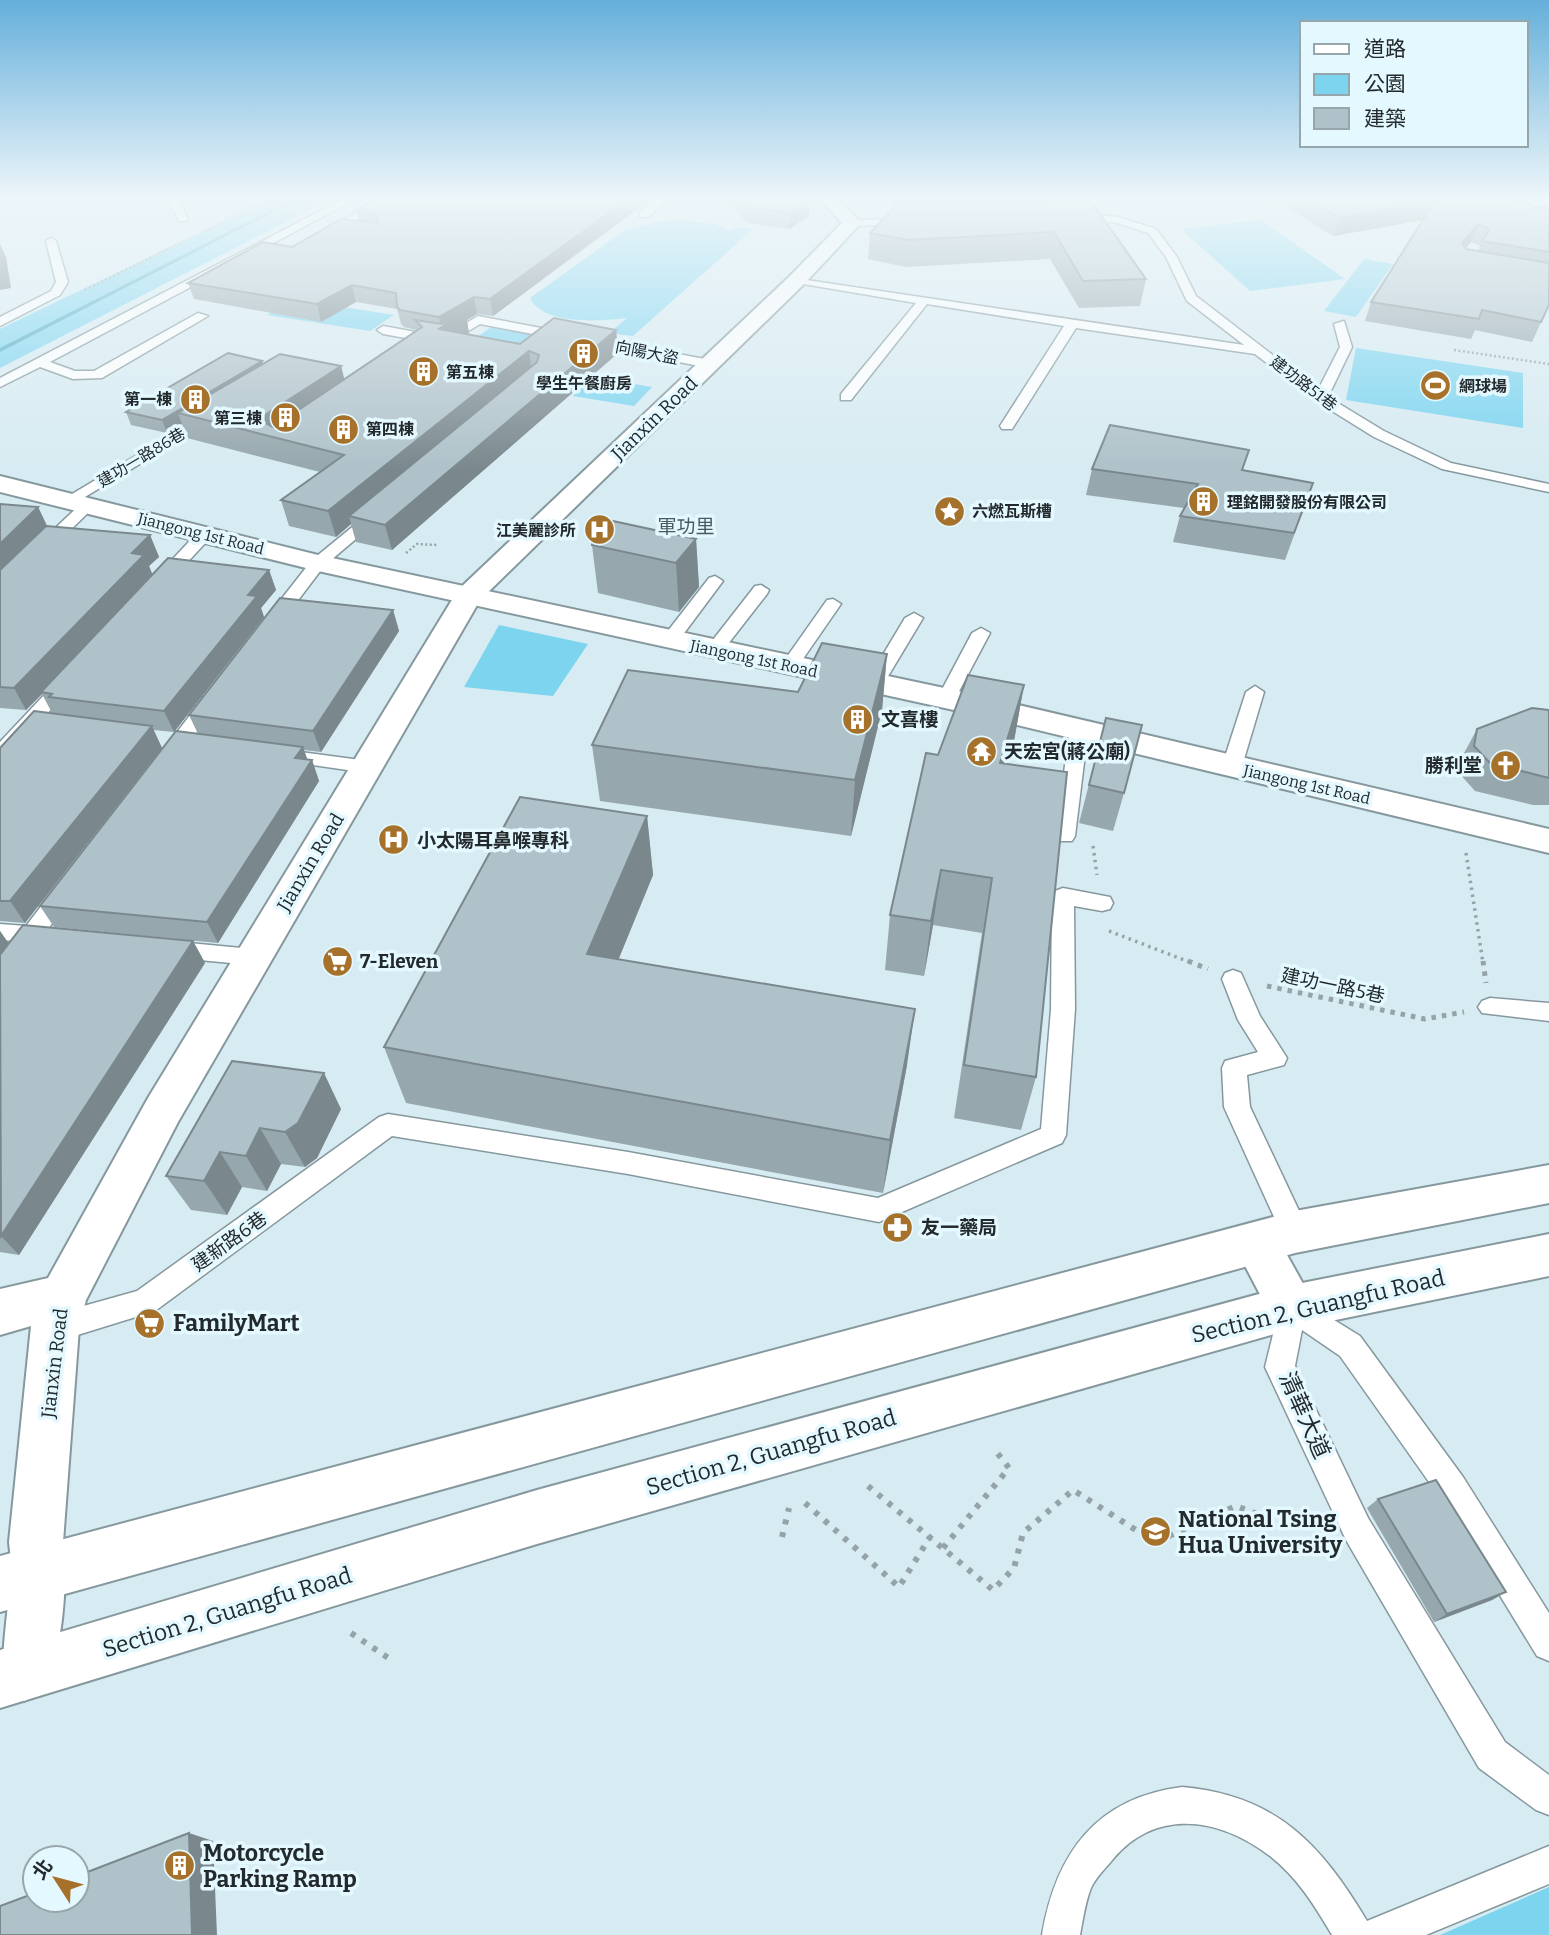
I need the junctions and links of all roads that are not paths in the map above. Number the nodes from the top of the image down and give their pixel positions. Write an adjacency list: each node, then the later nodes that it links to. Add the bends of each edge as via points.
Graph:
1 (58, 289): 8 (lane)
2 (179, 289): 13 (lane)
3 (788, 289): 14 (street, Jianxin Road)
4 (850, 289): 6 (lane)
5 (1187, 289): 12 (lane, 建功路51巷, via 1220,322)
6 (924, 301): 9 (lane); 16 (lane)
7 (202, 316): 13 (lane, via 97,375 73,375)
8 (0, 322)
9 (1072, 324): 12 (lane); 19 (lane)
10 (1340, 324): 17 (lane, via 1346,347)
11 (383, 330): 14 (lane, 向陽大盜, via 445,341 478,320)
12 (1262, 351): 17 (lane, 建功路51巷)
13 (39, 362): 15 (lane)
14 (710, 364): 30 (street, Jianxin Road)
15 (0, 383)
16 (846, 397)
17 (1321, 398): 21 (lane, 建功路51巷, via 1379,435 1447,466)
18 (226, 405): 22 (lane, 建功一路86巷)
19 (1007, 426)
20 (0, 484): 22 (street, Jiangong 1st Road)
21 (1549, 488)
22 (80, 502): 24 (street, Jiangong 1st Road); 27 (lane)
23 (388, 504): 25 (lane)
24 (204, 535): 25 (street, Jiangong 1st Road); 29 (lane)
25 (318, 563): 30 (street, Jiangong 1st Road); 34 (lane)
26 (715, 581): 35 (lane)
27 (0, 589)
28 (761, 590): 36 (lane)
29 (151, 592)
30 (468, 596): 35 (street, Jiangong 1st Road); 52 (street, Jianxin Road)
31 (833, 604): 37 (lane)
32 (914, 618): 39 (lane)
33 (981, 633): 42 (lane)
34 (263, 634)
35 (670, 640): 36 (street, Jiangong 1st Road)
36 (715, 649): 37 (street, Jiangong 1st Road)
37 (790, 665): 39 (street, Jiangong 1st Road)
38 (76, 672): 43 (lane)
39 (875, 683): 42 (street, Jiangong 1st Road)
40 (221, 688): 47 (lane)
41 (1255, 692): 51 (lane)
42 (946, 698): 45 (street, Jiangong 1st Road)
43 (29, 722): 44 (lane); 50 (lane)
44 (57, 726)
45 (1079, 730): 51 (street, Jiangong 1st Road); 54 (lane)
46 (152, 739): 47 (lane)
47 (179, 742): 48 (lane); 53 (lane)
48 (205, 746)
49 (258, 753): 52 (lane)
50 (0, 754)
51 (1232, 766): 55 (street, Jiangong 1st Road)
52 (368, 767): 62 (street, Jianxin Road)
53 (155, 774)
54 (1065, 836)
55 (1549, 841)
56 (72, 881): 59 (lane)
57 (1102, 903): 72 (lane, 建新路6巷, via 1063,896 1063,1009 1053,1135 879,1210 388,1125 145,1302)
58 (0, 932): 59 (lane)
59 (31, 935): 60 (lane); 63 (lane)
60 (72, 939)
61 (141, 946): 62 (lane)
62 (252, 957): 72 (street, Jianxin Road, via 163,1110)
63 (0, 976)
64 (1233, 979): 68 (lane, via 1250,1020 1275,1058 1234,1068 1237,1107)
65 (1490, 1007): 66 (lane)
66 (1549, 1012)
67 (1549, 1184): 68 (street)
68 (1276, 1238): 70 (street); 73 (street)
69 (1549, 1255): 70 (street, Section 2, Guangfu Road)
70 (1292, 1307): 74 (lane, via 1350,1346 1452,1489); 75 (street, Section 2, Guangfu Road, via 537,1517); 76 (lane, 清華大道, via 1280,1367 1357,1529 1492,1755)
71 (0, 1312): 72 (street)
72 (59, 1312): 73 (street, Jianxin Road, via 36,1542)
73 (19, 1579): 75 (street, Jianxin Road)
74 (1549, 1644)
75 (12, 1675)
76 (1549, 1797)
77 (1549, 1865): 80 (lane)
78 (1061, 1935): 79 (lane, via 1076,1878 1104,1836 1143,1811 1188,1803 1236,1813 1283,1843 1326,1888)
79 (1353, 1935)
80 (1381, 1935)

